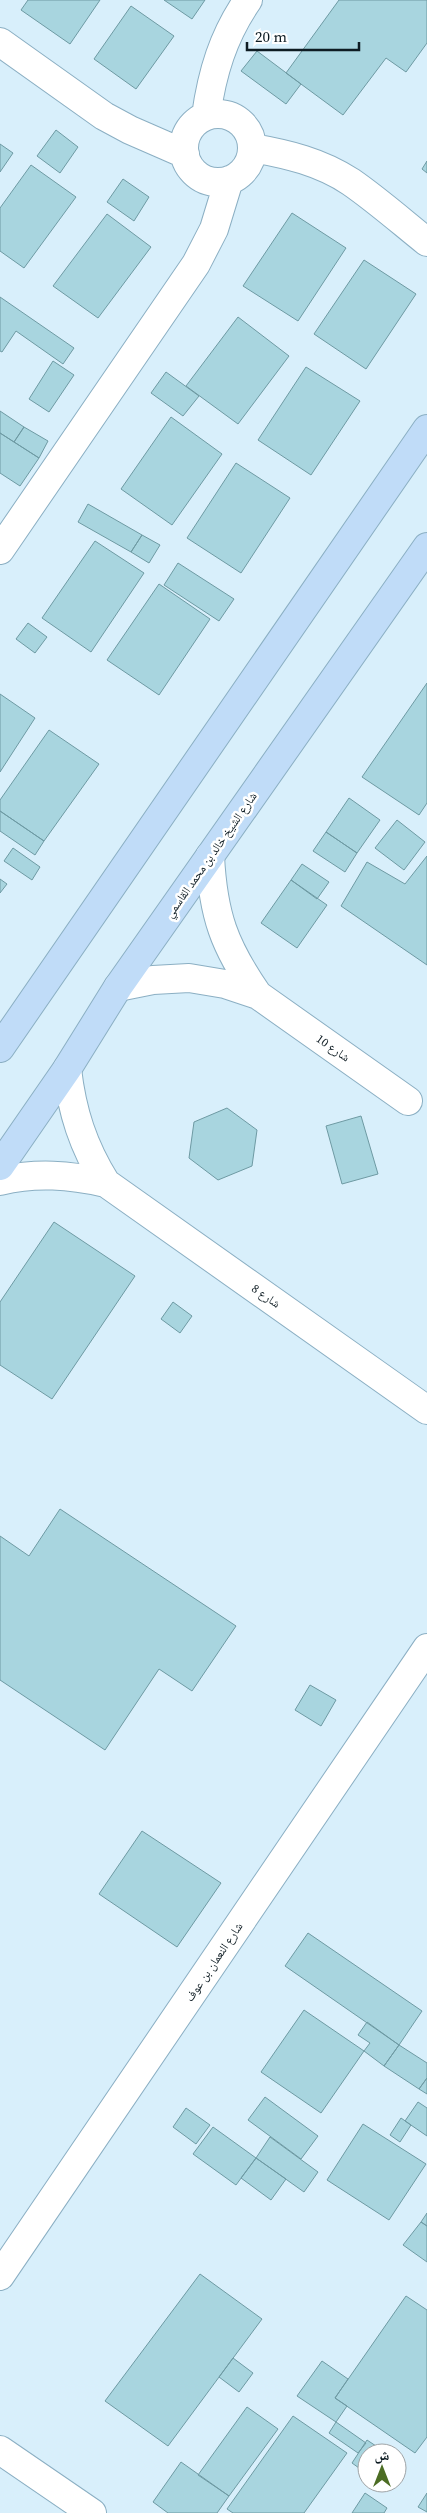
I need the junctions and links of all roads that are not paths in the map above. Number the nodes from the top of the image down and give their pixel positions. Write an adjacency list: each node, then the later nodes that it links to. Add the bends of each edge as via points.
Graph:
1 (248, 0): 3 (street, via 218,58)
2 (0, 42): 5 (street, via 104,116)
3 (206, 116): 4 (street, via 225,115 242,123 249,132); 5 (street, via 188,131 184,142)
4 (253, 148): 6 (street, via 248,164); 7 (street, via 304,160 328,170 350,182)
5 (185, 154): 6 (street, via 189,164 202,177 210,181)
6 (228, 180): 10 (street, via 214,229 196,264)
7 (427, 242)
8 (427, 429): 14 (street)
9 (427, 547): 11 (street, شارع الشيخ خالد بن محمد القاسمي)
10 (0, 550)
11 (210, 856): 12 (street, شارع الشيخ خالد بن محمد القاسمي); 13 (street, شارع 10, via 212,893 221,930 236,964)
12 (118, 987): 13 (street, شارع 10, via 153,980 189,978 225,984); 15 (street, شارع الشيخ خالد بن محمد القاسمي)
13 (258, 996): 16 (street, شارع 10)
14 (0, 1048)
15 (67, 1069): 17 (street, شارع الشيخ خالد بن محمد القاسمي); 19 (street, شارع 8, via 70,1100 78,1129)
16 (408, 1101)
17 (0, 1166)
18 (0, 1181): 19 (street, شارع 8, via 58,1175)
19 (106, 1182): 20 (street, شارع 8)
20 (427, 1410)
21 (427, 1648): 22 (street, شارع النعمان بن عوف)
22 (0, 2276)
23 (0, 2450): 24 (street)
24 (92, 2513)

